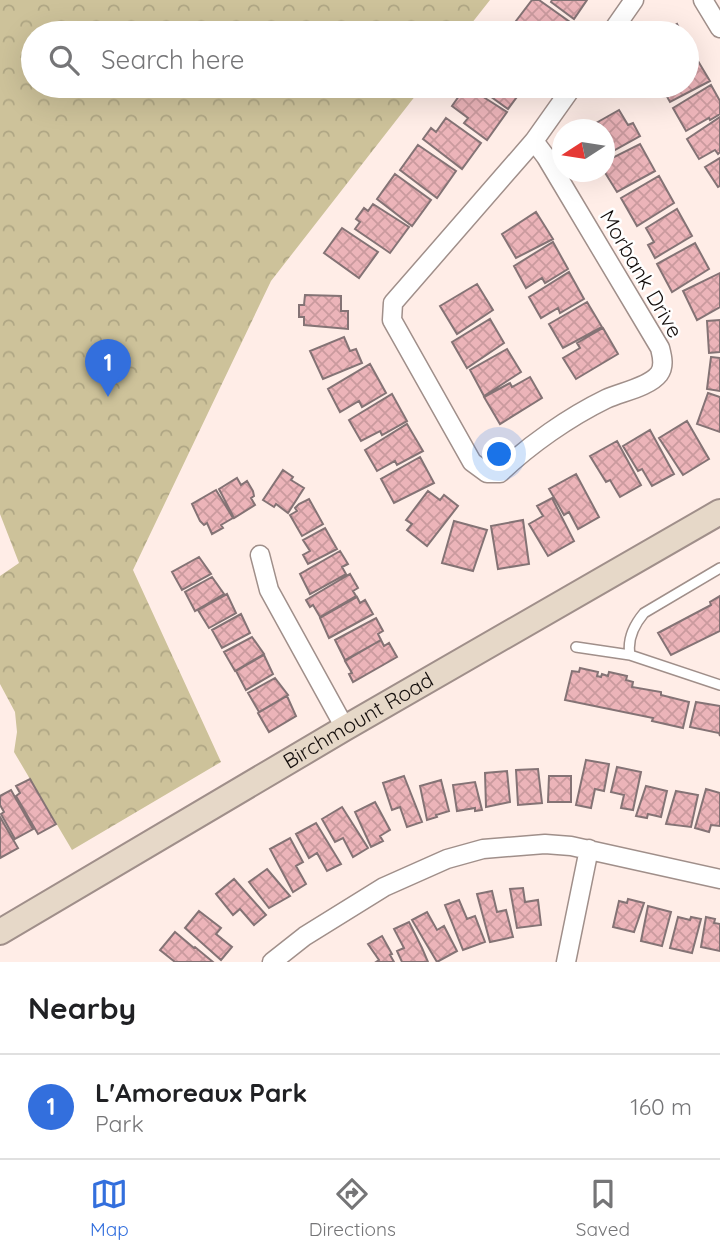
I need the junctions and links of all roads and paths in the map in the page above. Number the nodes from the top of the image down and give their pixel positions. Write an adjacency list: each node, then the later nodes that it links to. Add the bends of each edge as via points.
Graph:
1 (634, 0): 3 (street)
2 (703, 0): 4 (street)
3 (619, 21)
4 (720, 28)
5 (564, 98): 6 (street, Morbank Drive)
6 (534, 141): 6 (street, Morbank Drive, via 393,303 392,320 472,462 487,473 500,473 550,433 659,374 663,360 660,348)
7 (720, 512): 13 (main road, Birchmount Road)
8 (260, 555): 13 (street, via 269,590)
9 (720, 569): 11 (lane, via 644,612 631,635)
10 (576, 647): 11 (lane)
11 (630, 655): 12 (lane)
12 (720, 685)
13 (345, 728): 16 (main road, Birchmount Road)
14 (589, 849): 15 (street); 17 (street, via 545,844 483,849 447,859 361,899); 18 (street)
15 (720, 879)
16 (0, 932)
17 (272, 962)
18 (566, 962)

